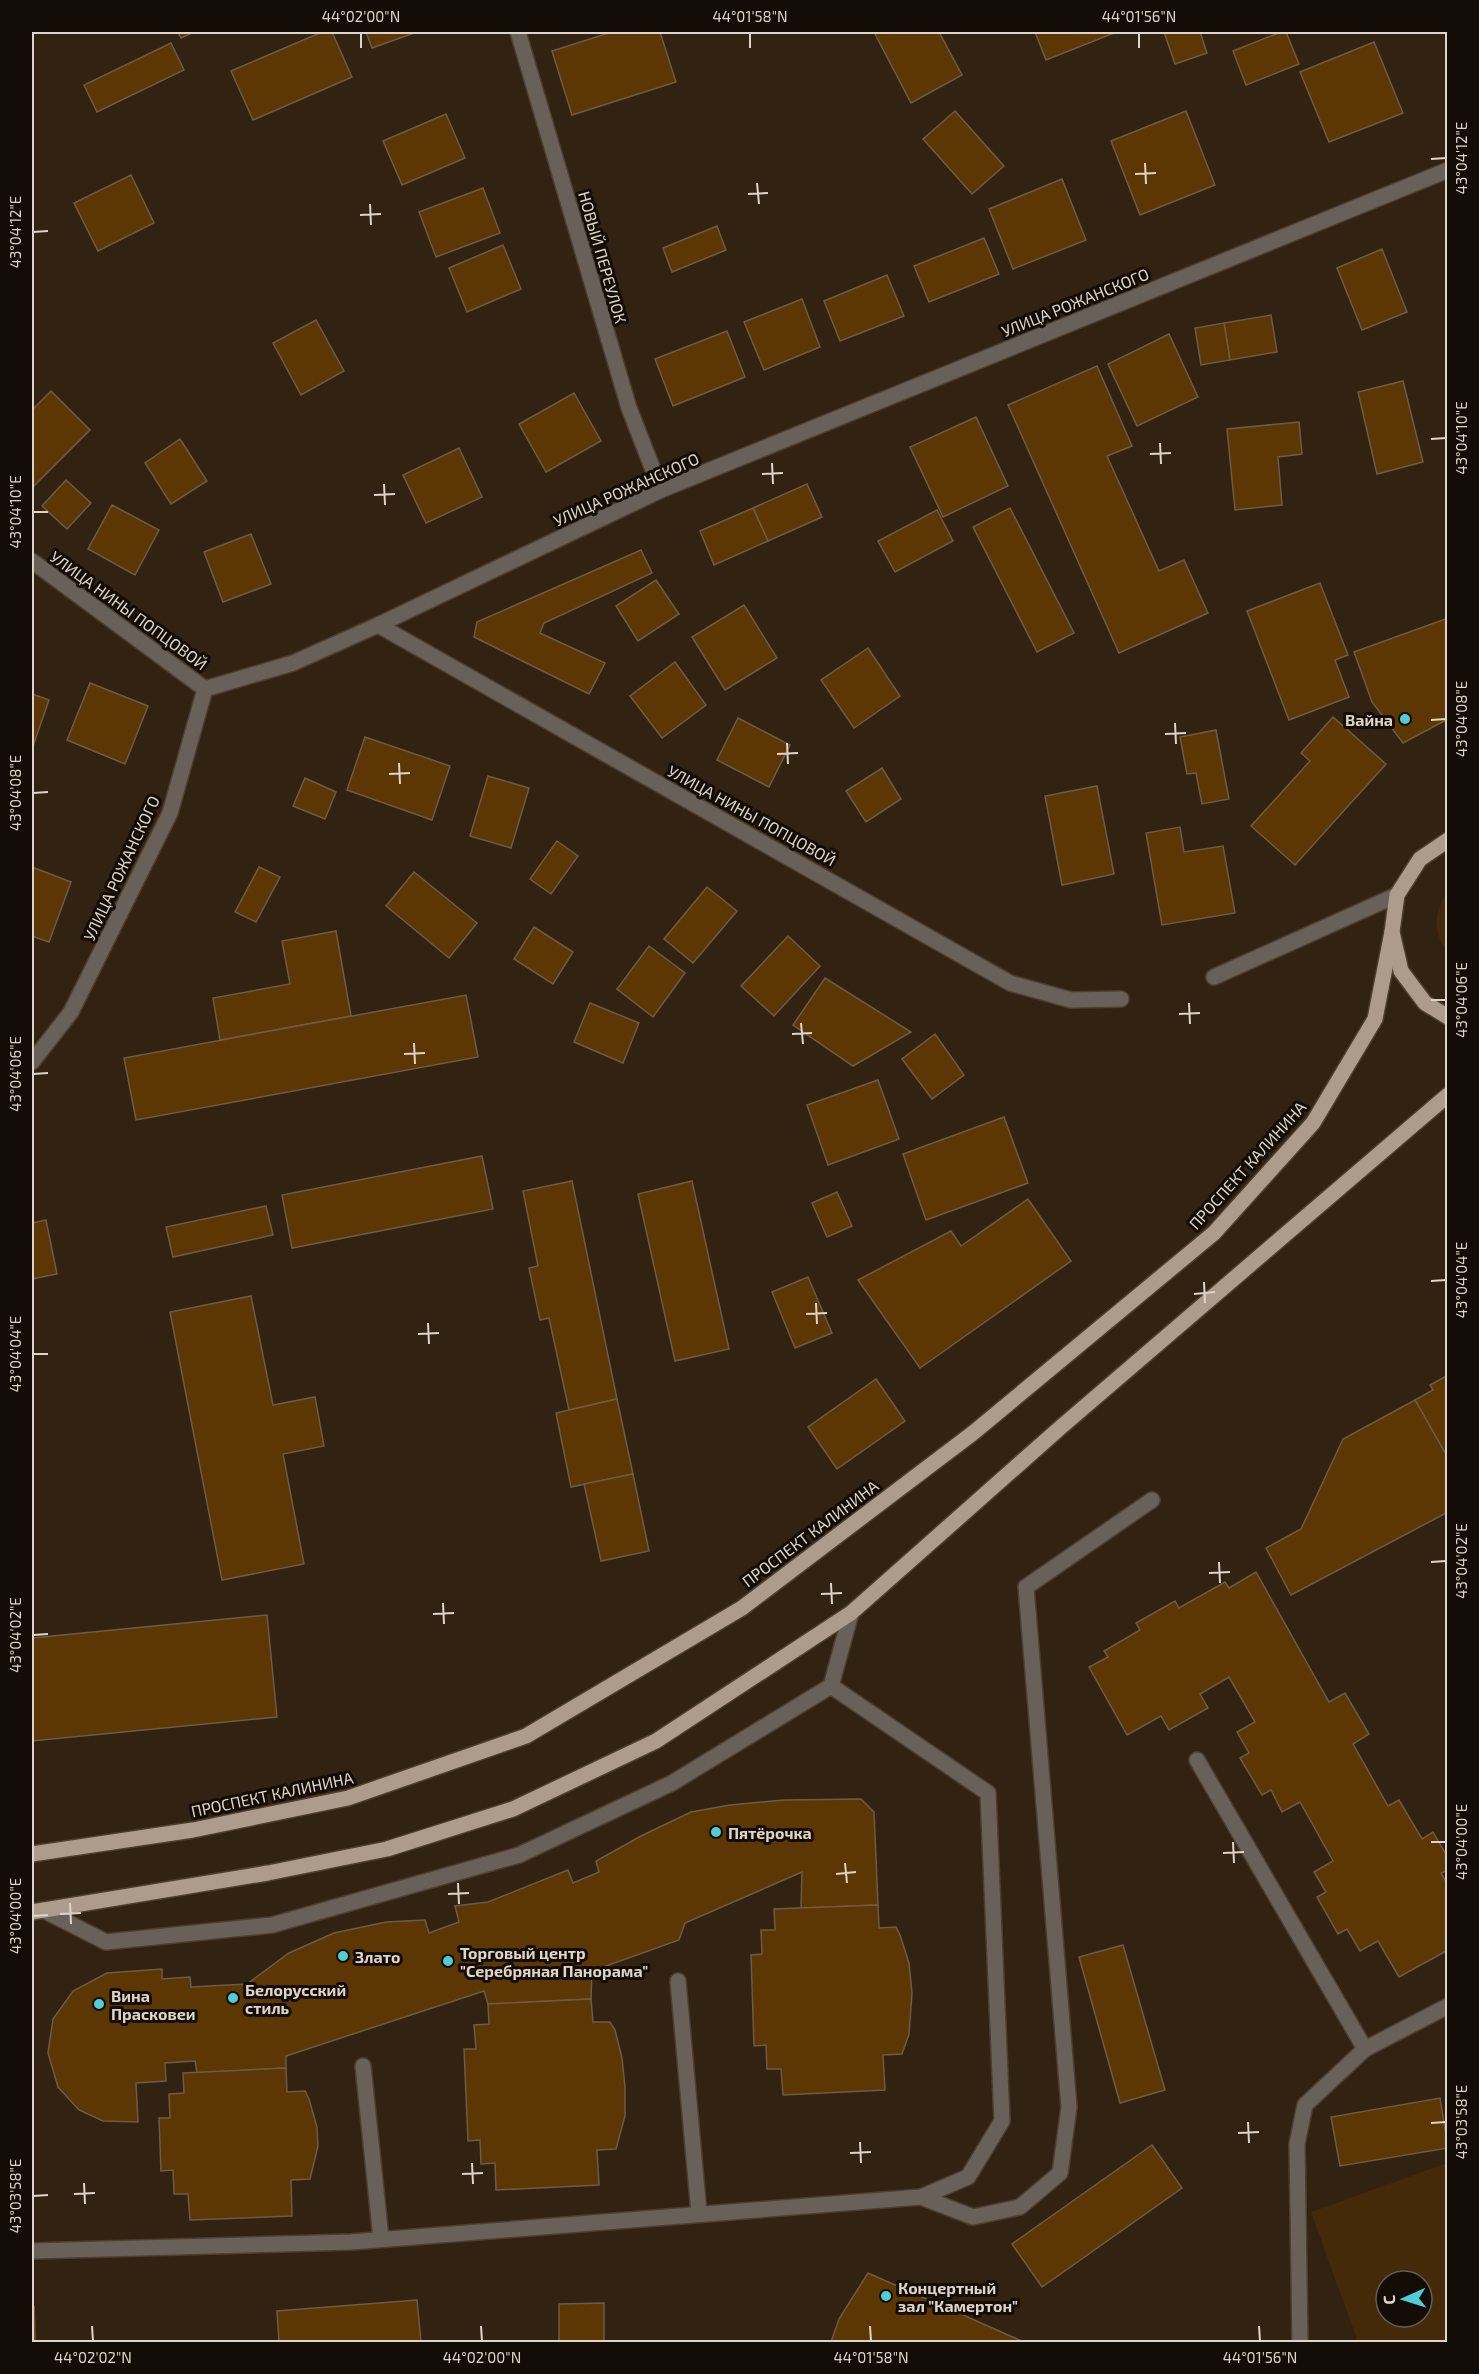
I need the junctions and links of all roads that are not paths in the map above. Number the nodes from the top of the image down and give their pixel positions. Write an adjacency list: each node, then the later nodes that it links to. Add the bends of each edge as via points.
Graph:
1 (518, 32): 3 (street, НОВЫЙ ПЕРЕУЛОК, via 629,408)
2 (1448, 170): 3 (street, УЛИЦА РОЖАНСКОГО)
3 (661, 490): 5 (street, УЛИЦА РОЖАНСКОГО)
4 (32, 561): 6 (street, УЛИЦА НИНЫ ПОПЦОВОЙ)
5 (378, 626): 6 (street, УЛИЦА РОЖАНСКОГО, via 293,663); 11 (street, УЛИЦА НИНЫ ПОПЦОВОЙ, via 1010,983 1071,1000)
6 (206, 689): 13 (street, УЛИЦА РОЖАНСКОГО, via 170,813 71,1012)
7 (1448, 840): 8 (main road, ПРОСПЕКТ КАЛИНИНА, via 1420,859)
8 (1397, 895): 9 (main road, ПРОСПЕКТ КАЛИНИНА); 10 (street)
9 (1392, 932): 12 (main road, ПРОСПЕКТ КАЛИНИНА, via 1401,971 1425,1004); 19 (main road, ПРОСПЕКТ КАЛИНИНА, via 1374,1019 1313,1123 1214,1233 973,1433 742,1608 526,1736 348,1798 193,1830)
10 (1214, 977)
11 (1121, 999)
12 (1448, 1017)
13 (32, 1062)
14 (1448, 1095): 16 (main road, via 1060,1427)
15 (1152, 1500): 25 (street, via 1026,1587 1069,2107 1060,2173 1020,2207 973,2217)
16 (851, 1613): 17 (street); 20 (main road, via 656,1741 513,1809 387,1849)
17 (831, 1686): 20 (street, via 672,1783 519,1855 272,1925 106,1942); 25 (street, via 988,1793 1002,2121 968,2177)
18 (1197, 1761): 23 (street)
19 (32, 1854)
20 (37, 1911)
21 (678, 1981): 26 (street)
22 (1448, 2006): 23 (street)
23 (1365, 2049): 29 (street, via 1305,2105 1297,2144)
24 (363, 2066): 27 (street)
25 (921, 2197): 26 (street)
26 (699, 2213): 27 (street)
27 (381, 2239): 28 (street)
28 (32, 2251)
29 (1300, 2343)

